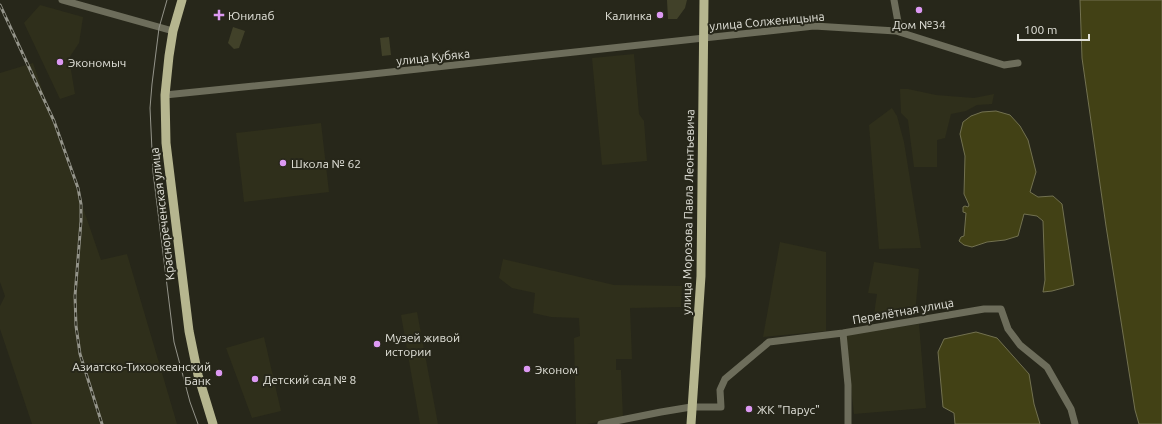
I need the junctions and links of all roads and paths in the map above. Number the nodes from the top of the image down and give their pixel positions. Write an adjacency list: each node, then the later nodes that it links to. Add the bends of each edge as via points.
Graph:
1 (62, 0): 6 (street)
2 (182, 0): 6 (main road, Краснореченская улица)
3 (704, 0): 7 (main road, улица Морозова Павла Леонтьевича)
4 (894, 0): 5 (street, via 898,22)
5 (896, 31): 7 (street, улица Солженицына, via 814,26); 8 (street, улица Солженицына, via 1004,65)
6 (173, 32): 9 (main road, Краснореченская улица)
7 (703, 38): 9 (street, улица Кубяка); 11 (main road, улица Морозова Павла Леонтьевича, via 701,276)
8 (1018, 63)
9 (165, 95): 12 (main road, Краснореченская улица, via 166,143 188,331)
10 (843, 333): 11 (street, Перелётная улица, via 769,342 723,382 720,390 721,407); 15 (street, via 848,385); 16 (street, Перелётная улица, via 968,311 1001,309 1008,329 1020,346 1047,367 1071,410)
11 (691, 408): 13 (street); 14 (main road, улица Морозова Павла Леонтьевича)
12 (213, 424)
13 (601, 424)
14 (691, 424)
15 (848, 424)
16 (1075, 424)

